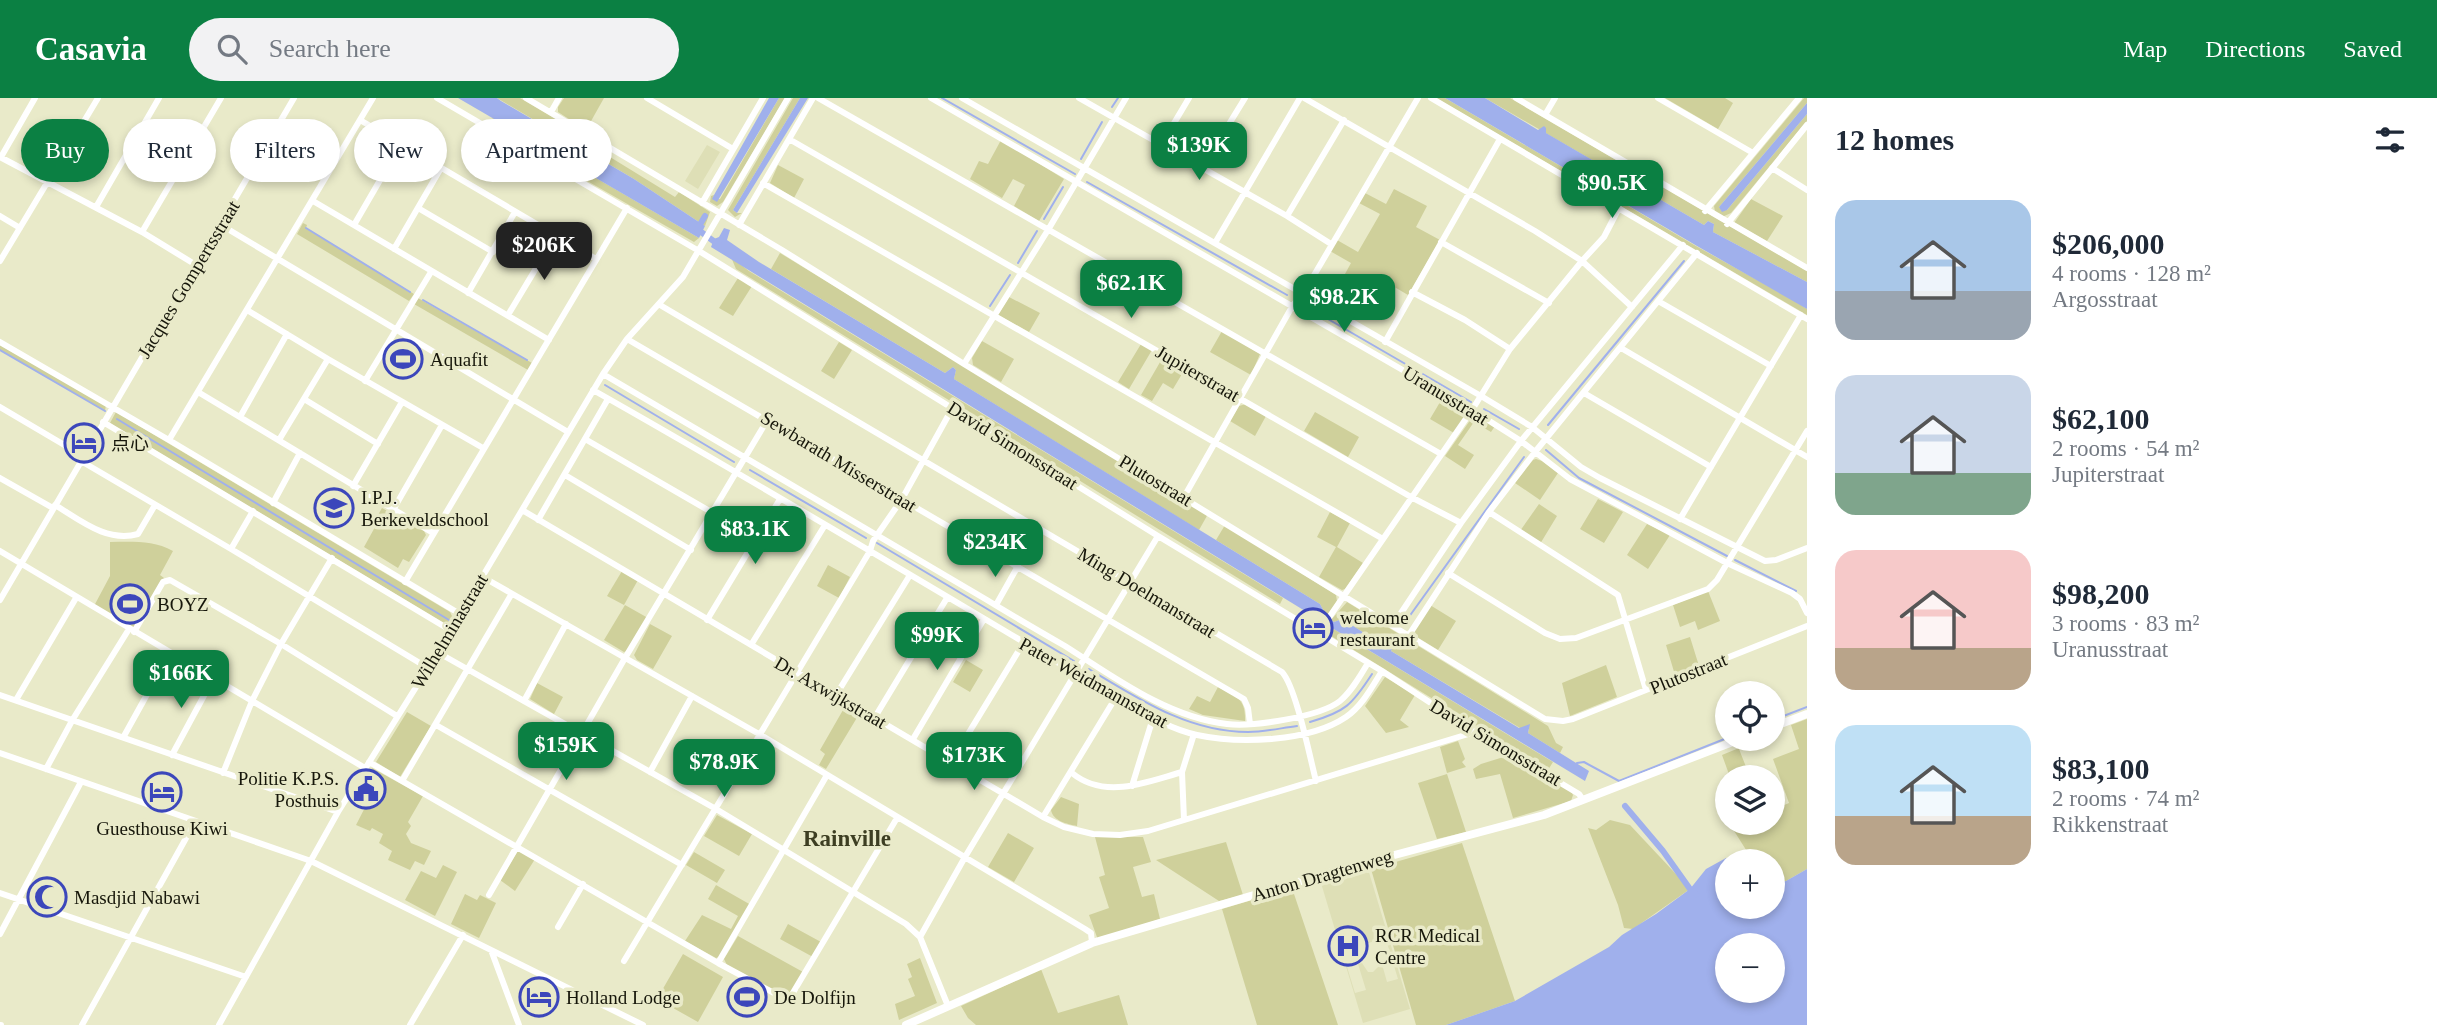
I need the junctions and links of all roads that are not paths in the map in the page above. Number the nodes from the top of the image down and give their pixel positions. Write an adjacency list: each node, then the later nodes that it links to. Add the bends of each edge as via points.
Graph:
1 (35, 98): 40 (street)
2 (98, 98): 48 (street)
3 (159, 98): 55 (street)
4 (221, 98): 70 (street)
5 (294, 98): 65 (street, Jacques Gompertsstraat)
6 (373, 98): 30 (street)
7 (437, 98): 57 (street, David Simonsstraat)
8 (526, 98): 27 (street, Plutostraat)
9 (559, 98): 27 (street)
10 (647, 98): 38 (street)
11 (788, 98): 63 (street, Wilhelminastraat)
12 (816, 98): 35 (street); 69 (street)
13 (931, 98): 47 (street, Uranusstraat)
14 (1079, 98): 29 (street)
15 (1126, 98): 29 (street)
16 (1189, 98): 36 (street)
17 (1244, 98): 43 (street)
18 (1302, 98): 31 (street); 51 (street)
19 (1418, 98): 37 (street)
20 (1431, 98): 34 (street)
21 (1516, 98): 28 (street)
22 (1555, 98): 28 (street)
23 (1658, 98): 39 (street)
24 (1798, 98): 39 (street)
25 (760, 99): 38 (street)
26 (967, 99): 41 (street, Uranusstraat)
27 (551, 112): 54 (street, Plutostraat)
28 (1545, 115): 59 (street)
29 (1113, 117): 36 (street); 41 (street)
30 (361, 119)
31 (1343, 120): 37 (street); 62 (street)
32 (1807, 125): 42 (street)
33 (354, 130): 53 (street)
34 (1500, 138): 52 (street); 58 (street)
35 (789, 139): 49 (street); 87 (street, Jupiterstraat)
36 (1161, 145): 43 (street)
37 (1388, 146): 52 (street); 74 (street)
38 (733, 149): 54 (street)
39 (1753, 153): 59 (street)
40 (0, 157): 48 (street)
41 (1084, 167): 47 (street); 73 (street, Uranusstraat)
42 (1772, 168): 50 (street); 64 (street)
43 (1202, 169): 51 (street)
44 (447, 172): 60 (street)
45 (379, 182): 66 (street)
46 (433, 182): 56 (street)
47 (1074, 182): 69 (street); 94 (street, Uranusstraat)
48 (48, 183): 55 (street); 68 (street)
49 (763, 183): 67 (street); 98 (street)
50 (1807, 190)
51 (1244, 192): 62 (street); 73 (street)
52 (1468, 194): 72 (street); 83 (street)
53 (313, 201): 66 (street); 81 (street)
54 (702, 203): 63 (street, Plutostraat)
55 (96, 207): 70 (street)
56 (418, 208): 76 (street); 78 (street)
57 (627, 208): 77 (street, David Simonsstraat); 80 (street)
58 (1619, 208): 75 (street); 83 (street, via 1604,237)
59 (1705, 211): 64 (street)
60 (515, 212): 71 (street); 78 (street)
61 (0, 216): 68 (street)
62 (1287, 216): 74 (street)
63 (718, 217): 67 (street, Plutostraat); 77 (street, Wilhelminastraat)
64 (1727, 223): 85 (street)
65 (221, 225): 81 (street); 84 (street, Jacques Gompertsstraat)
66 (354, 225): 76 (street)
67 (739, 225): 110 (street, Plutostraat)
68 (20, 228): 82 (street)
69 (1048, 230): 87 (street); 108 (street)
70 (142, 232): 84 (street)
71 (556, 235): 80 (street); 97 (street)
72 (1441, 242): 88 (street); 92 (street)
73 (1215, 243): 90 (street, Uranusstraat)
74 (1331, 244): 90 (street)
75 (1683, 245): 79 (street); 95 (street)
76 (394, 250): 86 (street)
77 (699, 251): 93 (street, Wilhelminastraat); 125 (street, David Simonsstraat)
78 (493, 252): 89 (street)
79 (1697, 253): 91 (street); 99 (street)
80 (596, 259): 103 (street)
81 (277, 260): 96 (street); 100 (street)
82 (0, 261)
83 (1582, 261): 92 (street); 95 (street)
84 (196, 265): 123 (street, Jacques Gompertsstraat)
85 (1807, 268)
86 (431, 272): 89 (street); 100 (street)
87 (1021, 273): 98 (street); 118 (street, Jupiterstraat)
88 (1412, 292): 105 (street); 107 (street)
89 (468, 293): 97 (street)
90 (1303, 295): 94 (street); 105 (street, Uranusstraat)
91 (1658, 301): 106 (street); 111 (street)
92 (1549, 303): 107 (street)
93 (660, 305): 102 (street, Wilhelminastraat); 150 (street, Ming Doelmanstraat)
94 (1293, 305): 108 (street); 126 (street, Uranusstraat)
95 (1632, 307): 132 (street)
96 (247, 310): 101 (street); 115 (street)
97 (508, 315): 103 (street)
98 (993, 316): 110 (street); 140 (street)
99 (1804, 317): 111 (street)
100 (395, 329): 113 (street); 120 (street)
101 (287, 334): 109 (street); 127 (street)
102 (628, 339): 112 (street, Wilhelminastraat); 129 (street, Sewbarath Misserstraat)
103 (549, 340): 120 (street)
104 (0, 342): 123 (street)
105 (1385, 342): 117 (street, Uranusstraat)
106 (1620, 348): 116 (street); 128 (street)
107 (1510, 349): 117 (street)
108 (1265, 354): 118 (street); 146 (street)
109 (328, 359): 113 (street); 119 (street)
110 (964, 364): 156 (street, Plutostraat)
111 (1771, 366): 128 (street)
112 (603, 374): 114 (street, Wilhelminastraat); 148 (street, Pater Weidmannstraat)
113 (365, 381): 122 (street)
114 (593, 390): 121 (street, Pater Weidmannstraat); 134 (street, Wilhelminastraat)
115 (198, 393): 127 (street); 137 (street)
116 (1584, 393): 135 (street); 151 (street)
117 (1481, 396): 126 (street); 132 (street, Uranusstraat)
118 (1240, 397): 140 (street); 157 (street, Jupiterstraat)
119 (304, 398): 138 (street); 141 (street)
120 (513, 399): 134 (street); 142 (street)
121 (608, 399): 136 (street); 152 (street, Pater Weidmannstraat)
122 (401, 402): 131 (street); 141 (street)
123 (112, 406): 130 (street, Jacques Gompertsstraat); 137 (street)
124 (0, 407): 149 (street)
125 (953, 407): 150 (street); 174 (street, David Simonsstraat)
126 (1472, 410): 139 (street, Uranusstraat); 146 (street)
127 (240, 417): 138 (street)
128 (1741, 417): 143 (street); 151 (street)
129 (768, 419): 148 (street); 159 (street, Sewbarath Misserstraat)
130 (103, 422): 149 (street, Jacques Gompertsstraat); 165 (street)
131 (442, 425): 142 (street); 163 (street)
132 (1532, 427): 135 (street, Uranusstraat); 139 (street)
133 (1807, 431): 143 (street)
134 (568, 432): 164 (street, Wilhelminastraat)
135 (1547, 438): 144 (street); 168 (street, Uranusstraat, via 1581,467)
136 (585, 439): 153 (street); 167 (street)
137 (169, 440): 160 (street)
138 (279, 440): 145 (street)
139 (1521, 441): 144 (street, Uranusstraat); 170 (street)
140 (1215, 442): 156 (street); 175 (street)
141 (378, 444): 155 (street)
142 (483, 447): 172 (street)
143 (1795, 450): 147 (street); 176 (street)
144 (1535, 452): 166 (street); 183 (street, Uranusstraat, via 1570,479)
145 (300, 453): 155 (street); 160 (street)
146 (1441, 454): 157 (street)
147 (1807, 457)
148 (745, 458): 152 (street); 173 (street, Pater Weidmannstraat)
149 (82, 459): 161 (street); 162 (street, Jacques Gompertsstraat)
150 (923, 459): 159 (street); 190 (street, Ming Doelmanstraat)
151 (1711, 467): 168 (street)
152 (736, 473): 158 (street, Pater Weidmannstraat); 167 (street)
153 (565, 475): 169 (street); 179 (street)
154 (0, 478): 162 (street)
155 (353, 486): 163 (street)
156 (1184, 497): 194 (street, Plutostraat)
157 (1411, 497): 170 (street, Jupiterstraat); 175 (street)
158 (780, 499): 171 (street, Pater Weidmannstraat); 202 (street)
159 (902, 499): 173 (street); 185 (street, Sewbarath Misserstraat)
160 (273, 503): 189 (street)
161 (155, 505): 162 (street, via 138,534 114,537); 178 (street)
162 (54, 506): 184 (street, Jacques Gompertsstraat)
163 (393, 510): 172 (street)
164 (522, 510): 169 (street, Dr. Axwijkstraat); 188 (street, Wilhelminastraat)
165 (253, 511): 178 (street); 182 (street)
166 (1489, 512): 186 (street); 203 (street, via 1615,592)
167 (713, 513): 179 (street)
168 (1680, 519): 176 (street, Uranusstraat)
169 (538, 520): 192 (street, Dr. Axwijkstraat)
170 (1461, 523): 206 (street)
171 (825, 525): 181 (street, Pater Weidmannstraat); 214 (street)
172 (433, 533): 189 (street)
173 (879, 535): 181 (street); 198 (street, Pater Weidmannstraat)
174 (1158, 536): 190 (street); 209 (street, David Simonsstraat)
175 (1383, 539): 194 (street)
176 (1736, 547): 177 (street, Uranusstraat, via 1765,561); 183 (street)
177 (1807, 548)
178 (231, 549): 193 (street)
179 (691, 550): 192 (street)
180 (0, 551): 184 (street)
181 (870, 551): 187 (street, Pater Weidmannstraat); 222 (street)
182 (332, 558): 193 (street); 208 (street)
183 (1727, 563): 199 (street, Uranusstraat, via 1792,593); 203 (street, via 1708,589)
184 (21, 564): 195 (street); 197 (street, Jacques Gompertsstraat)
185 (1018, 566): 198 (street); 204 (street, Sewbarath Misserstraat)
186 (1448, 573): 203 (street, via 1560,639 1576,638); 211 (street)
187 (910, 575): 196 (street, Pater Weidmannstraat); 228 (street)
188 (481, 576): 191 (street); 200 (street, Wilhelminastraat)
189 (405, 582): 200 (street)
190 (1130, 582): 204 (street); 236 (street, Ming Doelmanstraat, via 1282,671)
191 (511, 594): 205 (street); 221 (street)
192 (663, 594): 202 (street, Dr. Axwijkstraat); 217 (street)
193 (310, 596): 213 (street); 220 (street)
194 (1344, 596): 206 (street, Plutostraat); 209 (street)
195 (76, 598): 210 (street); 231 (street)
196 (947, 598): 201 (street, Pater Weidmannstraat); 237 (street)
197 (0, 600)
198 (996, 605): 218 (street, Pater Weidmannstraat)
199 (1807, 613)
200 (460, 614): 208 (street, Wilhelminastraat)
201 (984, 619): 212 (street, Pater Weidmannstraat); 249 (street)
202 (707, 620): 214 (street, Dr. Axwijkstraat)
203 (1625, 620): 226 (street)
204 (1109, 621): 218 (street); 241 (street, Sewbarath Misserstraat, via 1244,699)
205 (566, 624): 217 (street); 233 (street)
206 (1393, 625): 211 (street, Plutostraat)
207 (1807, 626): 226 (street, Plutostraat)
208 (450, 630): 215 (street, Wilhelminastraat)
209 (1321, 630): 219 (street, David Simonsstraat)
210 (131, 631): 213 (street, via 168,580); 216 (street); 239 (street)
211 (1409, 635): 226 (street, Plutostraat, via 1545,719 1573,719)
212 (1024, 642): 224 (street, Pater Weidmannstraat); 253 (street)
213 (281, 644): 232 (street); 235 (street)
214 (751, 645): 222 (street, Dr. Axwijkstraat)
215 (437, 652): 220 (street, Wilhelminastraat); 221 (street)
216 (170, 653): 225 (street); 248 (street)
217 (625, 658): 229 (street); 245 (street)
218 (1085, 660): 224 (street); 241 (street, Pater Weidmannstraat, via 1195,717)
219 (1368, 663): 223 (street, David Simonsstraat); 236 (street, Pater Weidmannstraat, via 1337,703)
220 (428, 668): 235 (street, Wilhelminastraat)
221 (468, 670): 233 (street); 242 (street)
222 (796, 671): 228 (street, Dr. Axwijkstraat); 246 (street)
223 (1382, 671): 243 (street, David Simonsstraat); 244 (street, Pater Weidmannstraat, via 1347,716)
224 (1074, 674): 230 (street, Pater Weidmannstraat); 266 (street)
225 (214, 680): 232 (street); 252 (street)
226 (1646, 690)
227 (0, 695): 231 (street)
228 (836, 695): 237 (street, Dr. Axwijkstraat)
229 (692, 696): 246 (street); 256 (street)
230 (1116, 697): 238 (street, Pater Weidmannstraat); 259 (street)
231 (16, 700): 239 (street)
232 (252, 701): 254 (street); 258 (street)
233 (524, 701): 245 (street)
234 (1807, 714): 240 (main road)
235 (397, 716): 254 (street, Wilhelminastraat)
236 (1298, 716): 241 (street, Pater Weidmannstraat); 244 (street, Ming Doelmanstraat)
237 (875, 717): 249 (street, Dr. Axwijkstraat)
238 (1153, 718): 247 (street, Pater Weidmannstraat); 264 (street)
239 (73, 719): 248 (street); 255 (street)
240 (1785, 722)
241 (1250, 724)
242 (436, 725): 261 (street); 265 (street)
243 (1475, 732): 262 (street, Dr. Axwijkstraat); 267 (street, David Simonsstraat)
244 (1304, 733): 247 (street, Pater Weidmannstraat, via 1230,740); 262 (street, Ming Doelmanstraat)
245 (582, 734): 256 (street); 265 (street)
246 (759, 734): 260 (street); 268 (street)
247 (1194, 734): 257 (street)
248 (124, 736): 252 (street)
249 (913, 739): 253 (street, Dr. Axwijkstraat)
250 (1715, 749): 267 (main road, Anton Dragtenweg)
251 (0, 753): 255 (street)
252 (172, 755): 258 (street)
253 (951, 762): 266 (street, Dr. Axwijkstraat)
254 (367, 765): 261 (street); 269 (street, Wilhelminastraat)
255 (46, 769): 263 (street)
256 (650, 772): 268 (street)
257 (1182, 772): 264 (street); 272 (street)
258 (223, 773): 269 (street)
259 (1072, 773): 264 (street, via 1104,787); 270 (street)
260 (827, 775): 271 (street); 275 (street)
261 (402, 781): 274 (street)
262 (1316, 781): 272 (street, Dr. Axwijkstraat)
263 (81, 782): 273 (street); 283 (street)
264 (1132, 786)
265 (550, 788): 274 (street); 278 (street)
266 (1003, 794): 270 (street, Dr. Axwijkstraat); 276 (street)
267 (1583, 800): 290 (main road, Anton Dragtenweg)
268 (716, 809): 275 (street); 278 (street)
269 (338, 812): 277 (street, Wilhelminastraat)
270 (1043, 817): 272 (street, Dr. Axwijkstraat, via 1093,834 1120,835)
271 (897, 818): 276 (street); 281 (street)
272 (1184, 820)
273 (195, 822): 277 (street); 288 (street)
274 (516, 846): 279 (street); 282 (street)
275 (783, 850): 281 (street); 293 (street)
276 (965, 857): 289 (street); 290 (street, via 1091,933)
277 (311, 861): 287 (street); 294 (street, Wilhelminastraat)
278 (682, 864): 284 (street)
279 (583, 884): 284 (street); 285 (street)
280 (0, 892): 283 (street)
281 (853, 892): 289 (street); 293 (street, via 787,1000)
282 (489, 895)
283 (20, 899): 286 (street); 288 (street)
284 (648, 922): 292 (street); 293 (street)
285 (558, 927)
286 (0, 934)
287 (463, 935): 291 (street); 298 (street)
288 (132, 937): 294 (street); 296 (street)
289 (920, 937): 295 (street)
290 (1092, 943): 295 (main road, Anton Dragtenweg)
291 (491, 950): 299 (street); 300 (street)
292 (624, 961)
293 (718, 963)
294 (246, 977): 297 (street, Wilhelminastraat)
295 (948, 1006): 301 (main road, Anton Dragtenweg)
296 (82, 1025)
297 (219, 1025)
298 (410, 1025)
299 (519, 1025)
300 (643, 1025)
301 (906, 1025)

